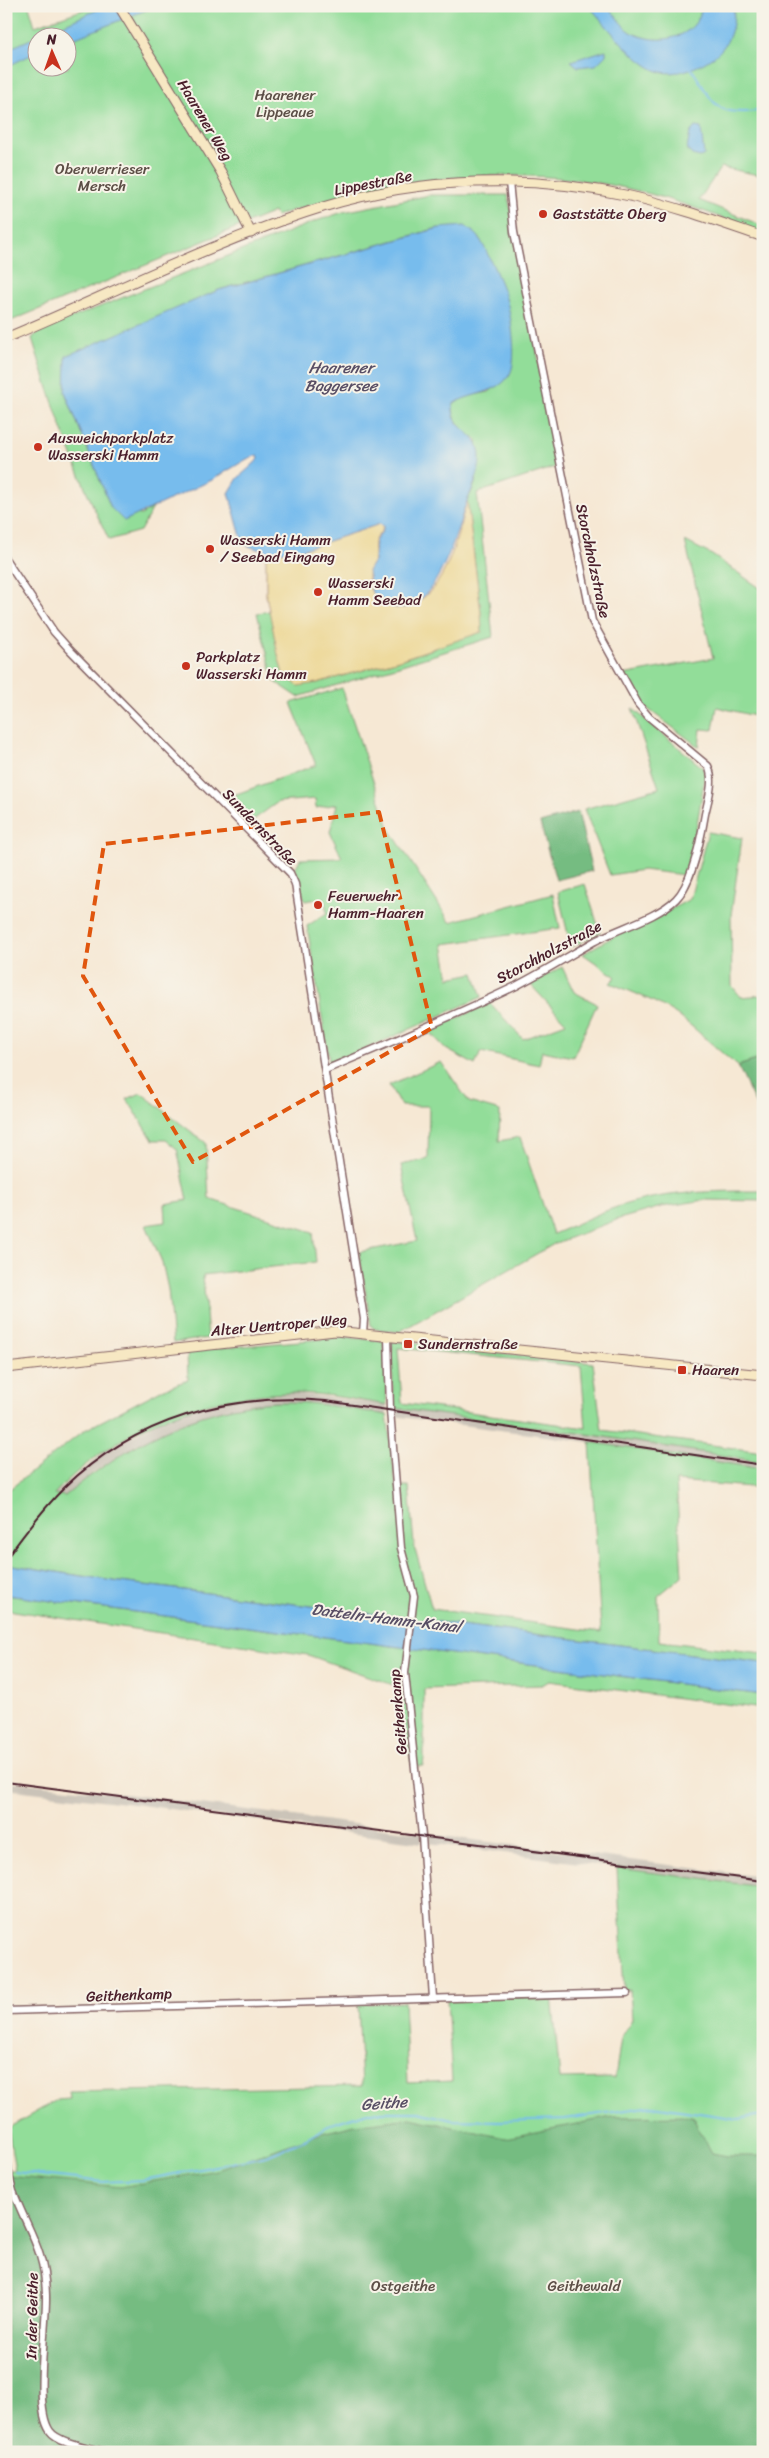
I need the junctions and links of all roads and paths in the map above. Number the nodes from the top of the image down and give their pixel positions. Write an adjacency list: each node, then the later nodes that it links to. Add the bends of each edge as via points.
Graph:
1 (119, 6): 3 (street, Haarener Weg, via 221,172)
2 (509, 182): 3 (street, Lippestraße, via 447,184 381,193 325,207); 4 (street, Lippestraße, via 628,196 683,210); 7 (street, Storchholzstraße, via 514,232 592,621 638,704 697,755 711,772 703,826 689,878 683,891 668,905 517,985)
3 (251, 233): 5 (street, Lippestraße)
4 (763, 237)
5 (6, 338)
6 (6, 560): 7 (street, Sundernstraße, via 59,638 290,872 295,884)
7 (326, 1070): 8 (street, Sundernstraße)
8 (364, 1333): 9 (street, Alter Uentroper Weg); 10 (street, Alter Uentroper Weg, via 319,1332)
9 (388, 1336): 11 (street, Alter Uentroper Weg); 13 (street, Geithenkamp, via 390,1410 401,1548 413,1589 405,1673 417,1774)
10 (6, 1368)
11 (763, 1375)
12 (627, 1992): 13 (street, Geithenkamp)
13 (433, 1998): 14 (street, Geithenkamp)
14 (6, 2011)
15 (6, 2146): 16 (street, In der Geithe, via 13,2190 45,2266 44,2420 57,2438)
16 (106, 2452)

